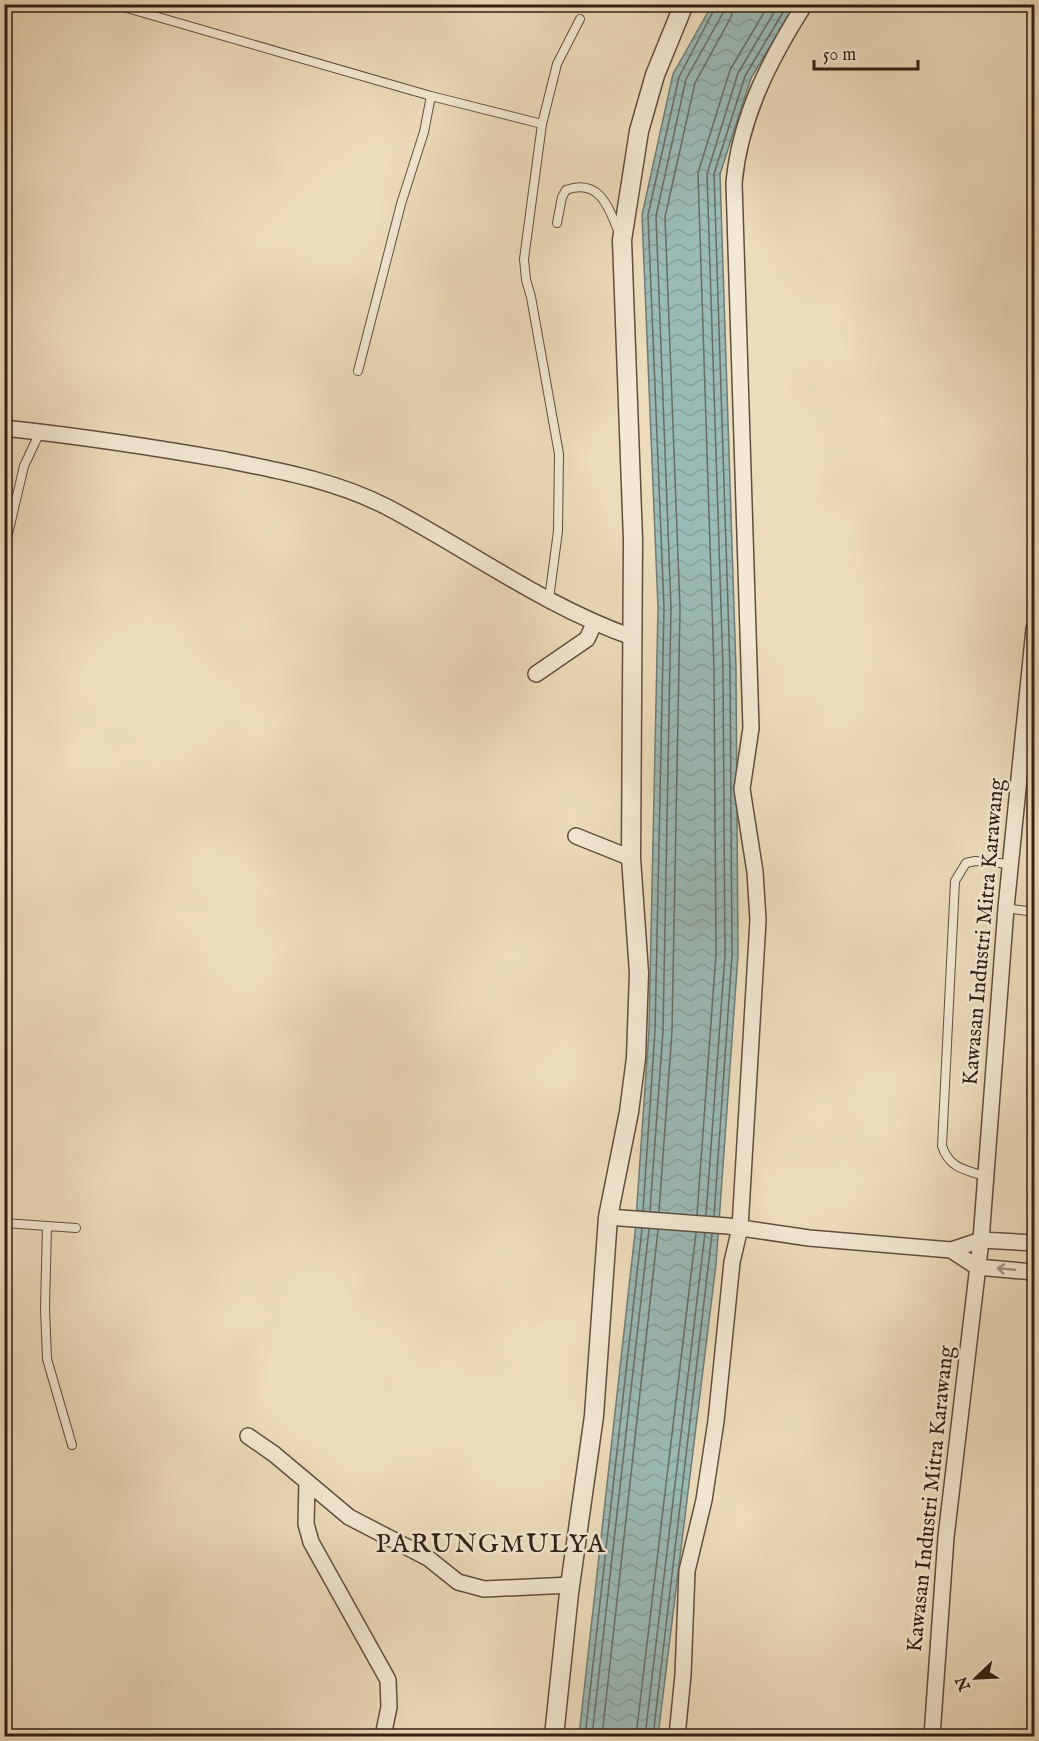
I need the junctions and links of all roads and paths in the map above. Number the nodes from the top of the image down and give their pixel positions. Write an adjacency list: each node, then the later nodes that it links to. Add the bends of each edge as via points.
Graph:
1 (113, 4): 5 (lane)
2 (684, 4): 8 (street, via 639,131)
3 (805, 4): 27 (street, via 781,41 752,103 735,183 751,728 742,789 758,920)
4 (580, 19): 6 (lane, via 557,64)
5 (431, 96): 6 (lane); 9 (lane)
6 (542, 124): 13 (lane, via 524,259 559,454 558,531)
7 (557, 223): 8 (lane, via 566,190 588,188 600,194 608,205)
8 (622, 240): 16 (street, via 633,540)
9 (358, 371)
10 (4, 428): 11 (street)
11 (40, 432): 12 (lane, via 24,466); 13 (street, via 176,451 287,472 340,487 387,507)
12 (4, 551)
13 (549, 599): 14 (street)
14 (594, 624): 16 (street); 17 (street, via 587,639)
15 (1035, 629): 20 (street, Kawasan Industri Mitra Karawang)
16 (632, 637): 19 (street)
17 (536, 674)
18 (576, 836): 19 (street)
19 (631, 858): 24 (street, via 639,942 636,1058 625,1140)
20 (1012, 864): 21 (street, Kawasan Industri Mitra Karawang); 23 (lane, via 966,863 955,881 942,1146 959,1169)
21 (1006, 908): 22 (lane); 23 (street, Kawasan Industri Mitra Karawang)
22 (1035, 912)
23 (985, 1176): 29 (street, Kawasan Industri Mitra Karawang)
24 (608, 1217): 27 (street); 37 (street, via 594,1416)
25 (4, 1223): 26 (lane)
26 (47, 1226): 28 (lane); 35 (lane, via 47,1359)
27 (734, 1227): 31 (street, via 809,1238); 40 (street, via 704,1500 687,1571)
28 (75, 1228)
29 (981, 1240): 30 (street); 31 (street); 32 (street, Kawasan Industri Mitra Karawang)
30 (1035, 1243)
31 (951, 1250): 32 (street)
32 (977, 1267): 33 (street, one-way to 32); 41 (street, Kawasan Industri Mitra Karawang, via 946,1537)
33 (1035, 1272)
34 (248, 1436): 36 (street)
35 (72, 1445)
36 (307, 1482): 37 (street, via 349,1517 428,1558 458,1582 484,1589); 38 (street, via 306,1524 311,1542 388,1680 389,1707)
37 (571, 1585): 39 (street)
38 (383, 1737)
39 (554, 1737)
40 (676, 1737)
41 (932, 1737)

